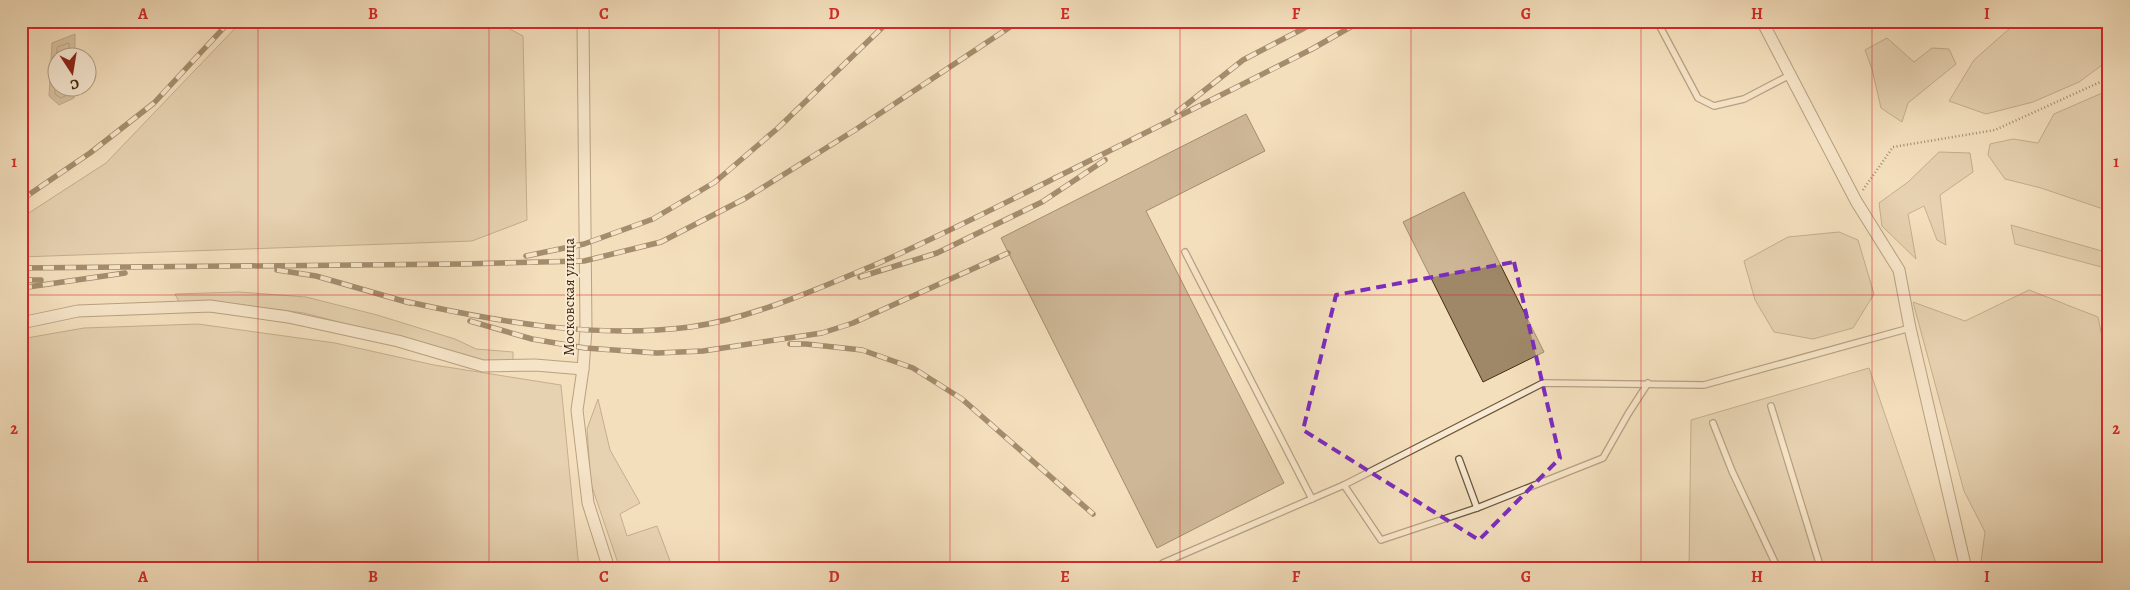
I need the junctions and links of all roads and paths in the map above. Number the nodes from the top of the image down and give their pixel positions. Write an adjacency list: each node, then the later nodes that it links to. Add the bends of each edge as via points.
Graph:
1 (583, 21): 10 (street, Московская улица, via 586,330)
2 (1657, 21): 4 (lane, via 1698,98 1714,106 1744,99)
3 (1762, 21): 4 (street)
4 (1790, 75): 6 (street)
5 (2109, 78): 6 (path, via 1995,130 1893,147)
6 (1856, 202): 9 (street, via 1899,270)
7 (1185, 252): 16 (lane)
8 (21, 323): 10 (street, via 78,311 210,306 288,317 398,341 483,366 535,365)
9 (1910, 328): 11 (lane, via 1704,385); 22 (street)
10 (583, 370): 19 (street, Московская улица, via 577,410 588,503)
11 (1648, 384): 15 (lane, via 1544,383); 17 (lane, via 1603,458)
12 (1771, 406): 21 (lane)
13 (1713, 423): 20 (lane)
14 (1459, 459): 17 (lane)
15 (1344, 485): 16 (lane); 17 (lane, via 1381,540)
16 (1312, 499): 18 (lane)
17 (1477, 508)
18 (1164, 562)
19 (608, 569)
20 (1778, 569)
21 (1820, 569)
22 (1966, 569)

